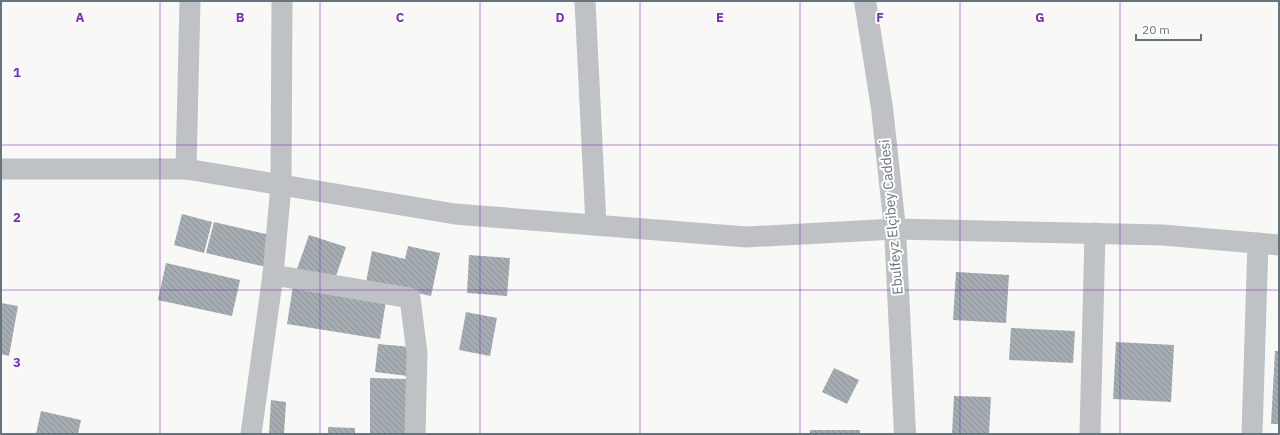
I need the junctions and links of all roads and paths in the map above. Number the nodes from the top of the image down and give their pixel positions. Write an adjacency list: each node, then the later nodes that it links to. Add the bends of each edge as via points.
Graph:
1 (190, 1): 6 (street)
2 (282, 1): 7 (street)
3 (585, 1): 8 (street)
4 (865, 1): 9 (street, Ebulfeyz Elçibey Caddesi, via 882,108)
5 (1, 169): 6 (street)
6 (186, 169): 7 (street)
7 (281, 185): 8 (street, via 455,214); 13 (street)
8 (596, 225): 9 (street, via 746,237)
9 (895, 229): 10 (street); 16 (street, Ebulfeyz Elçibey Caddesi)
10 (1095, 233): 11 (street, via 1164,235); 17 (street)
11 (1258, 243): 12 (street); 18 (street)
12 (1279, 244)
13 (273, 275): 14 (street); 15 (street, via 410,298 417,353)
14 (251, 434)
15 (416, 434)
16 (905, 434)
17 (1090, 434)
18 (1252, 434)

